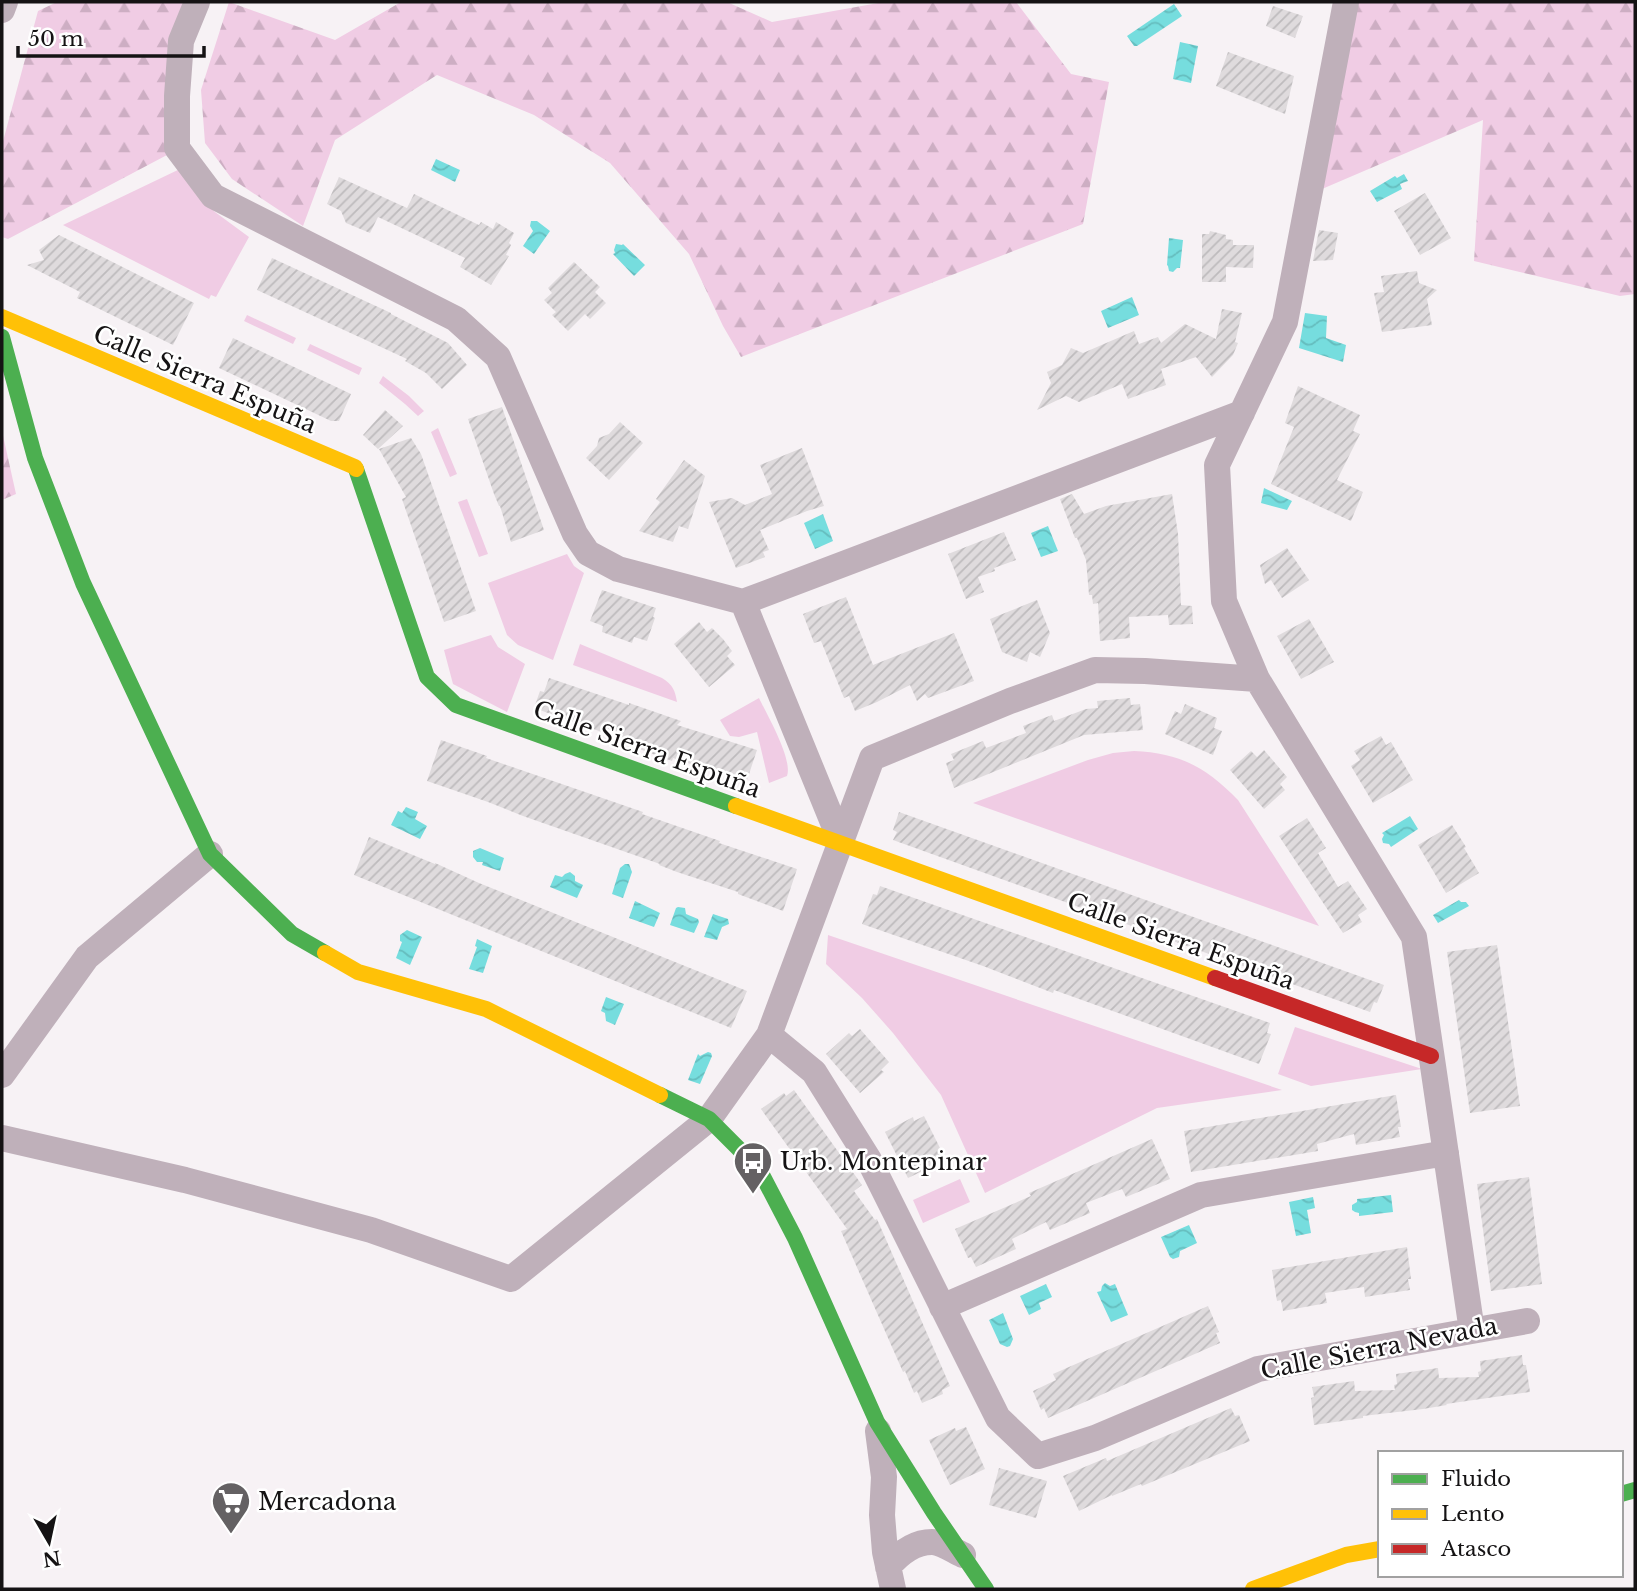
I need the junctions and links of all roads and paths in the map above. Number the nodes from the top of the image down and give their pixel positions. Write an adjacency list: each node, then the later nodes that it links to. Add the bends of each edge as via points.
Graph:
1 (5, 2): 4 (street)
2 (197, 2): 8 (street, via 181,41 177,148 213,197 456,319 498,357 575,534 588,553 618,569)
3 (1346, 2): 7 (street, via 1285,322)
4 (2, 10)
5 (2, 317): 10 (street, Calle Sierra Espuña, via 355,467 426,677 456,705)
6 (2, 337): 11 (street, via 36,458 83,583)
7 (1242, 413): 8 (street); 9 (street, via 1217,465 1223,587 1224,601)
8 (743, 602): 10 (street)
9 (1257, 680): 10 (street, via 1095,670 1010,701 872,758); 13 (street, via 1414,937)
10 (841, 842): 12 (street); 13 (street, Calle Sierra Espuña)
11 (210, 854): 14 (street, via 87,957); 15 (street, via 292,934 358,972 486,1009)
12 (769, 1035): 15 (street); 18 (street, Calle Sierra Nevada, via 814,1072 870,1160)
13 (1431, 1056): 17 (street)
14 (2, 1075)
15 (709, 1119): 16 (street, via 511,1279 371,1230 185,1180); 21 (street, via 759,1169)
16 (2, 1138)
17 (1446, 1153): 18 (street, via 1201,1195); 20 (street)
18 (942, 1307): 20 (street, Calle Sierra Nevada, via 998,1418 1038,1456 1095,1438 1258,1369)
19 (1527, 1321): 20 (street, Calle Sierra Nevada)
20 (1472, 1331)
21 (877, 1422): 23 (street); 26 (street, via 884,1478 885,1552)
22 (1378, 1549): 28 (street, via 1346,1555)
23 (963, 1555): 26 (street, via 933,1541 917,1545 900,1554); 27 (street)
24 (1378, 1559): 25 (street)
25 (1355, 1569)
26 (891, 1578)
27 (986, 1589)
28 (1253, 1589)

